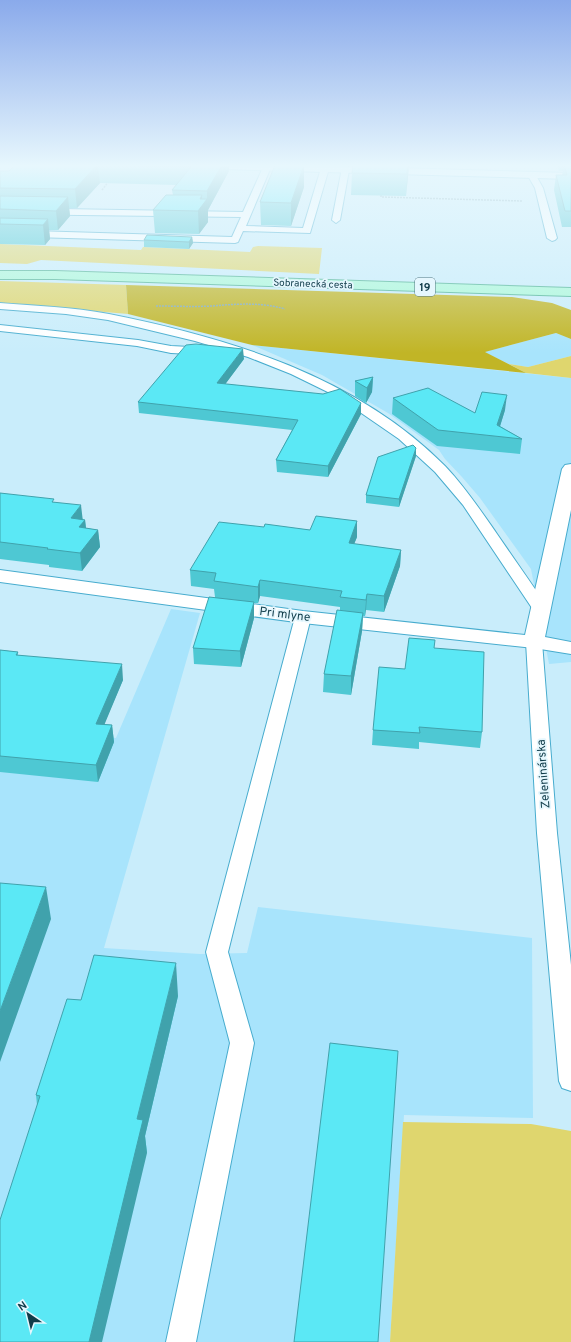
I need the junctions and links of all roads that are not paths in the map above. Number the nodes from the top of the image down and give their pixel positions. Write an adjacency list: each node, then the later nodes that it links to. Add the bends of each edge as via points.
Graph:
1 (74, 228): 6 (lane)
2 (240, 228): 3 (lane, via 306,230); 6 (lane, via 235,240)
3 (307, 228)
4 (549, 228): 7 (lane)
5 (0, 233): 6 (lane)
6 (69, 235)
7 (552, 238)
8 (0, 269): 10 (main road, Sobranecká cesta / 19)
9 (0, 275): 10 (main road, Sobranecká cesta / 19)
10 (55, 275): 11 (main road, Sobranecká cesta / 19)
11 (571, 292)
12 (0, 306): 15 (lane, via 108,317)
13 (0, 328): 16 (lane, via 138,342)
14 (14, 338): 16 (lane, via 141,350)
15 (222, 345): 16 (lane, via 200,350); 19 (lane, via 295,372 342,394 403,436 440,469 468,502)
16 (147, 346)
17 (571, 469): 19 (street, Zeleninárska)
18 (0, 576): 20 (street, Pri mlyne)
19 (540, 608): 21 (street, Zeleninárska)
20 (303, 617): 21 (street, Pri mlyne); 24 (lane, via 217,952 242,1043)
21 (534, 642): 22 (street, Pri mlyne); 23 (lane, Zeleninárska, via 547,833)
22 (571, 648)
23 (571, 1082)
24 (181, 1342)

